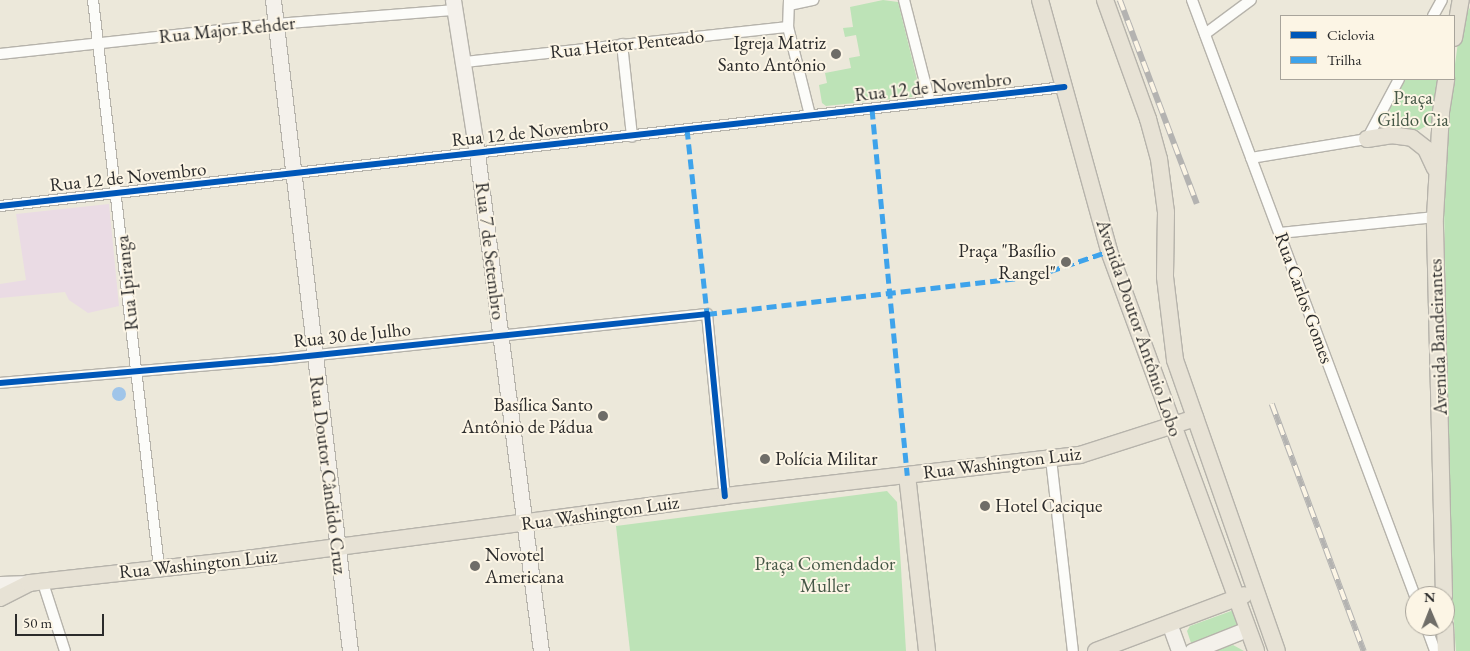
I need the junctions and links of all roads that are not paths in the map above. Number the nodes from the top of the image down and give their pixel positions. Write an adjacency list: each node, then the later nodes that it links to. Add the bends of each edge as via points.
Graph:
1 (93, 0): 18 (street, Rua Ipiranga)
2 (273, 0): 14 (main road, Rua Doutor Cândido Cruz)
3 (813, 0): 11 (street)
4 (904, 0): 25 (street)
5 (1040, 0): 24 (main road, Avenida Doutor Antônio Lobo)
6 (1105, 0): 41 (main road, Avenida Doutor Antônio Lobo, via 1159,159 1166,212 1165,277 1174,360)
7 (1192, 0): 17 (street, Rua Carlos Gomes)
8 (1252, 0): 17 (street)
9 (1442, 0): 13 (street)
10 (1460, 0): 16 (main road)
11 (789, 3): 15 (street)
12 (454, 5): 14 (street, Rua Major Rehder); 21 (main road, Rua 7 de Setembro)
13 (1434, 15)
14 (276, 24): 18 (street, Rua Major Rehder); 32 (main road, Rua Doutor Cândido Cruz)
15 (788, 27): 19 (street, Rua Heitor Penteado); 26 (street)
16 (1455, 32)
17 (1205, 34): 30 (street, Rua Carlos Gomes)
18 (98, 43): 20 (street, Rua Major Rehder); 33 (street, Rua Ipiranga)
19 (622, 44): 21 (street, Rua Heitor Penteado); 27 (street)
20 (0, 54)
21 (465, 62): 29 (main road, Rua 7 de Setembro)
22 (1398, 80): 28 (street)
23 (1446, 80): 31 (main road, Avenida Bandeirantes)
24 (1064, 87): 25 (street, Rua 12 de Novembro); 42 (main road, Avenida Doutor Antônio Lobo, via 1109,251)
25 (930, 102): 26 (street, Rua 12 de Novembro)
26 (810, 115): 27 (street, Rua 12 de Novembro)
27 (632, 136): 29 (street, Rua 12 de Novembro)
28 (1367, 139): 30 (street); 31 (main road, via 1397,135 1416,140 1429,152)
29 (477, 153): 32 (street, Rua 12 de Novembro); 37 (main road, Rua 7 de Setembro)
30 (1251, 158): 36 (street, Rua Carlos Gomes)
31 (1436, 173): 35 (main road, Avenida Bandeirantes)
32 (293, 174): 33 (street, Rua 12 de Novembro); 38 (main road, Rua Doutor Cândido Cruz)
33 (118, 194): 34 (street, Rua 12 de Novembro); 39 (street, Rua Ipiranga)
34 (0, 206)
35 (1435, 217): 36 (street); 52 (main road, Avenida Bandeirantes)
36 (1280, 233): 51 (street, Rua Carlos Gomes)
37 (501, 335): 38 (street, Rua 30 de Julho); 45 (street, Rua 30 de Julho, via 707,314); 46 (main road, Rua 7 de Setembro)
38 (313, 353): 39 (street, Rua 30 de Julho); 47 (main road, Rua Doutor Cândido Cruz)
39 (136, 371): 40 (street, Rua 30 de Julho); 48 (street, Rua Ipiranga)
40 (0, 384)
41 (1195, 418): 42 (main road, Rua Washington Luiz); 53 (main road, Avenida Doutor Antônio Lobo)
42 (1174, 426): 43 (main road, Rua Washington Luiz, via 1110,448); 55 (main road, Avenida Doutor Antônio Lobo)
43 (1051, 459): 44 (main road, Rua Washington Luiz); 65 (street)
44 (907, 475): 45 (main road, Rua Washington Luiz); 64 (main road)
45 (725, 496): 46 (main road, Rua Washington Luiz)
46 (526, 524): 47 (main road, Rua Washington Luiz); 63 (main road, Rua 7 de Setembro)
47 (337, 548): 48 (main road, Rua Washington Luiz); 62 (main road, Rua Doutor Cândido Cruz)
48 (159, 566): 49 (main road, Rua Washington Luiz)
49 (36, 583): 50 (main road, Rua Washington Luiz); 54 (main road); 61 (street)
50 (0, 584)
51 (1411, 586)
52 (1444, 586)
53 (1256, 590): 55 (main road); 56 (main road, Avenida Doutor Antônio Lobo)
54 (0, 598)
55 (1236, 598): 57 (main road); 58 (main road, Avenida Doutor Antônio Lobo)
56 (1267, 621): 58 (main road); 70 (main road, Avenida Doutor Antônio Lobo)
57 (1169, 623): 66 (main road); 67 (main road)
58 (1247, 629): 68 (main road); 69 (main road, Avenida Doutor Antônio Lobo)
59 (1430, 636): 71 (street)
60 (1445, 636): 72 (main road)
61 (65, 651)
62 (350, 651)
63 (541, 651)
64 (927, 651)
65 (1073, 651)
66 (1096, 651)
67 (1179, 651)
68 (1192, 651)
69 (1256, 651)
70 (1278, 651)
71 (1435, 651)
72 (1446, 651)

